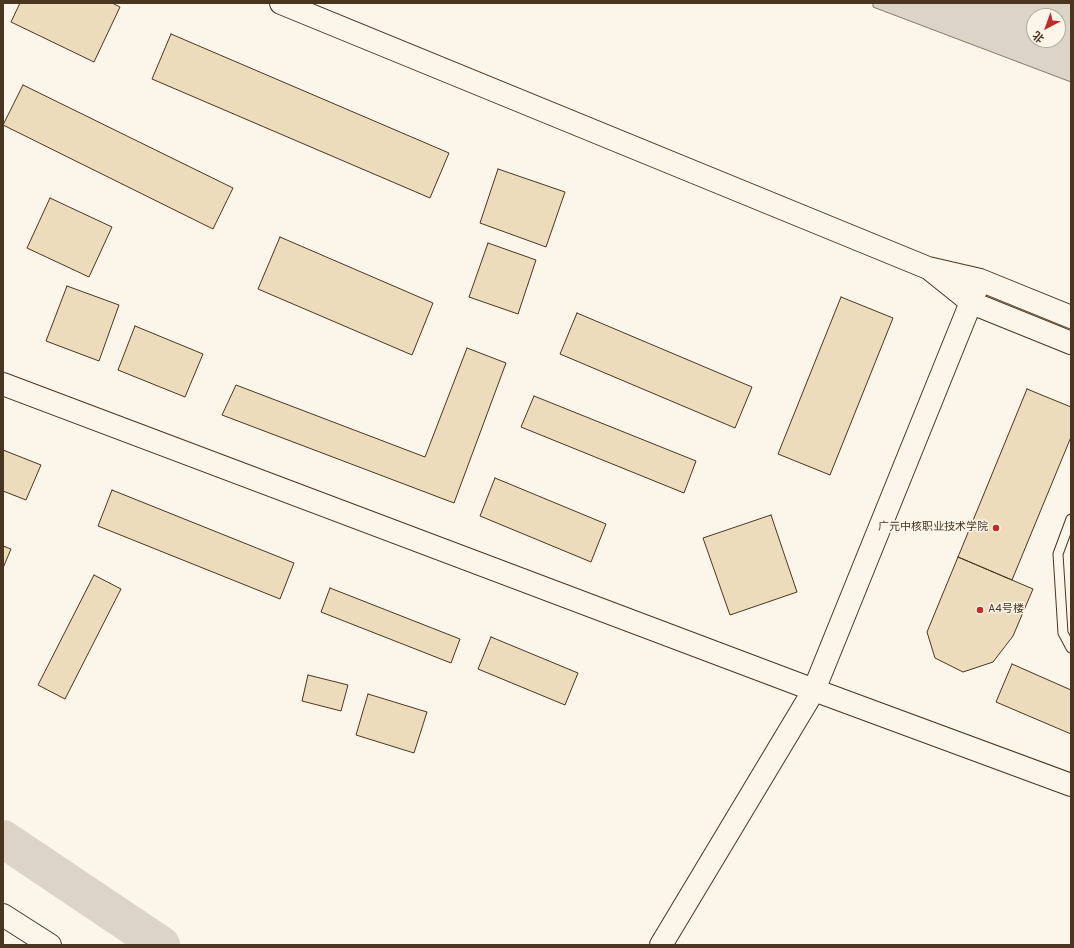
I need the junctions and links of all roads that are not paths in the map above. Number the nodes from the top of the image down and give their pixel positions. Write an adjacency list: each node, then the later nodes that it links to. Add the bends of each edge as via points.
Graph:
1 (281, 3): 2 (street)
2 (928, 268): 3 (street); 4 (street)
3 (980, 280): 4 (street); 5 (street)
4 (972, 303): 6 (street); 10 (street)
5 (1071, 317)
6 (1071, 343)
7 (3, 384): 10 (street)
8 (1071, 519): 9 (lane, via 1058,554 1063,633)
9 (1071, 648)
10 (814, 690): 11 (street); 14 (street)
11 (1071, 785)
12 (3, 915): 13 (street)
13 (50, 945)
14 (661, 945)

